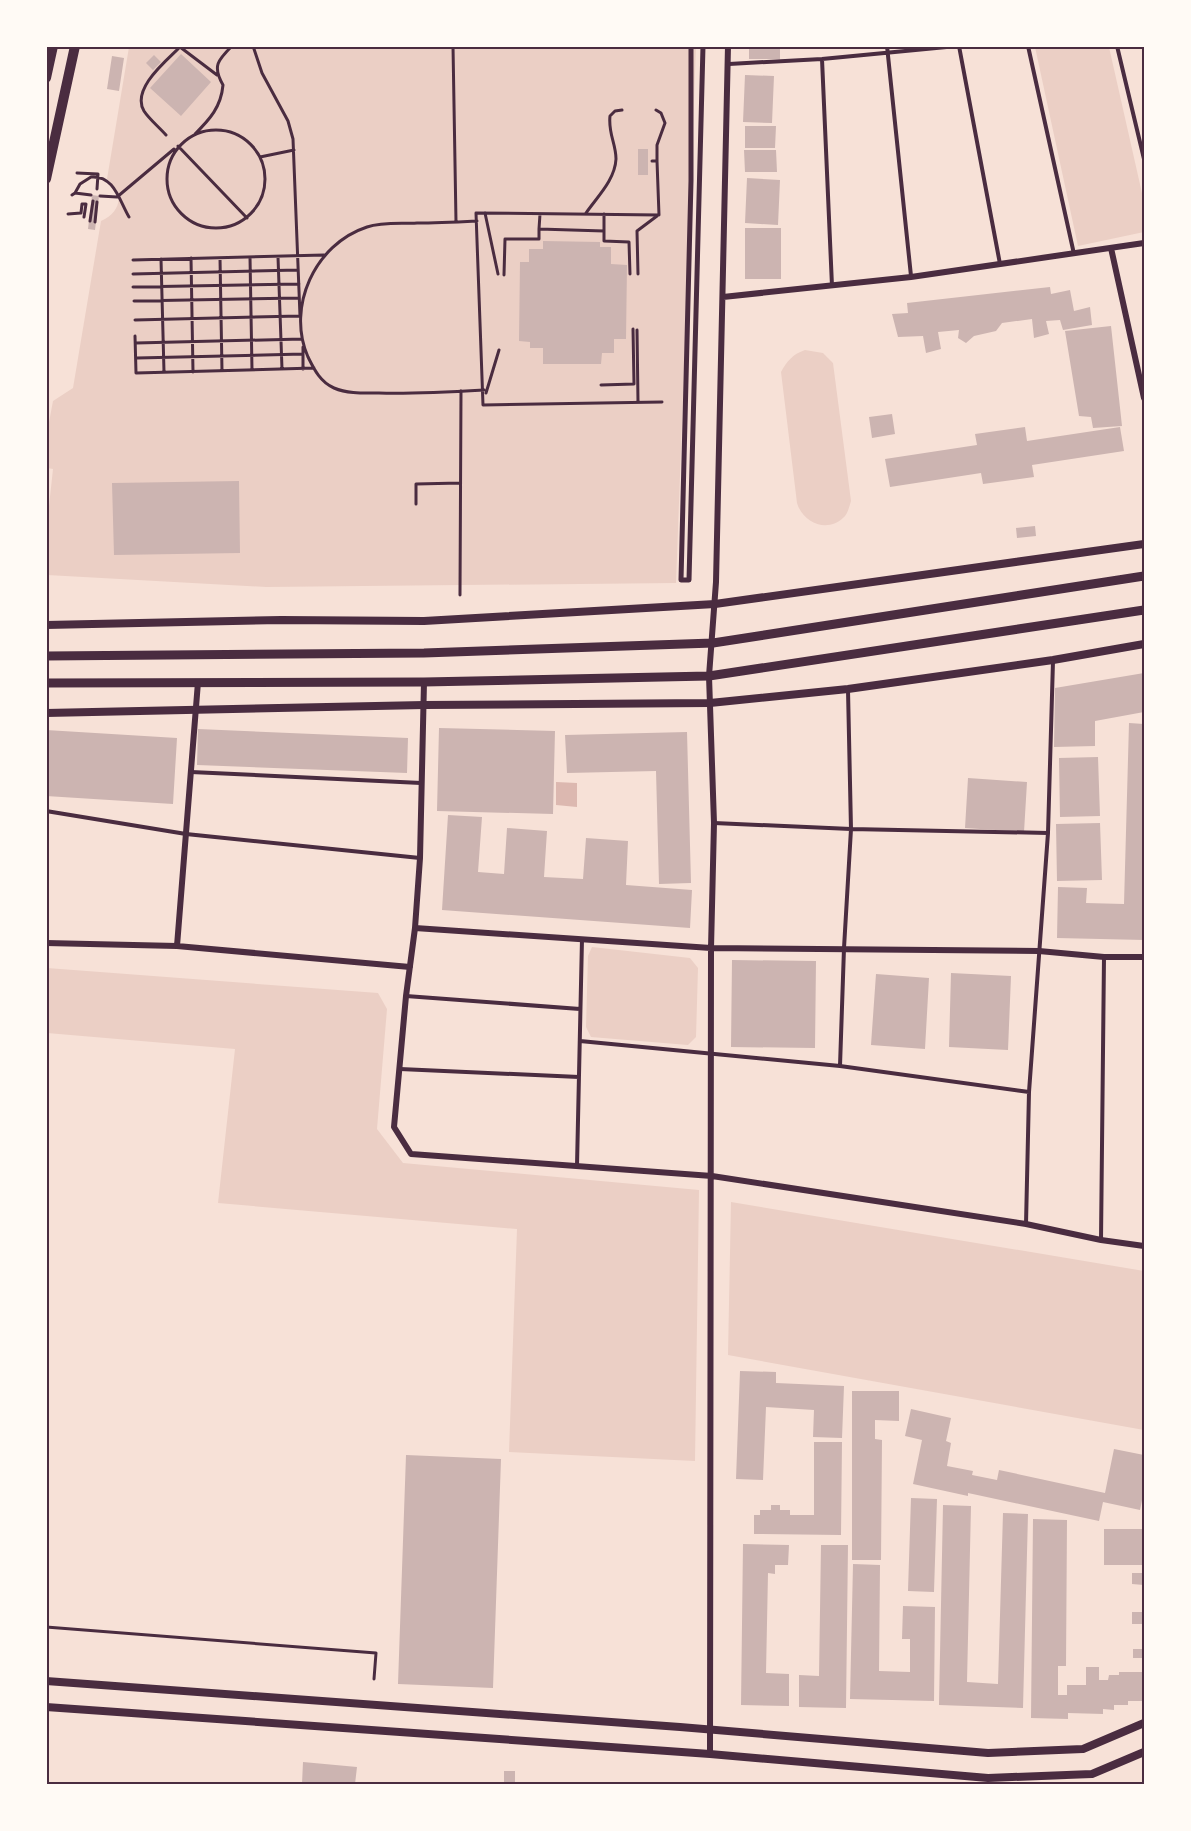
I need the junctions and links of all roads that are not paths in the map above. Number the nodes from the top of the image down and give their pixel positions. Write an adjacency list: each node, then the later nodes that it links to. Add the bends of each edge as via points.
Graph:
1 (53, 46): 13 (main road)
2 (75, 46): 15 (main road)
3 (691, 46): 4 (street, via 681,580 690,580)
4 (703, 46)
5 (728, 46): 12 (street)
6 (887, 46): 10 (lane)
7 (958, 46): 10 (lane); 19 (lane)
8 (1028, 46): 18 (lane)
9 (1117, 46): 14 (lane)
10 (888, 54): 11 (lane); 20 (lane)
11 (822, 60): 12 (lane); 21 (lane)
12 (729, 64): 22 (street)
13 (46, 78)
14 (1144, 159)
15 (46, 179)
16 (1144, 243): 17 (street)
17 (1111, 248): 18 (street); 23 (street)
18 (1074, 254): 19 (street)
19 (1000, 264): 20 (street)
20 (911, 277): 21 (street)
21 (832, 286): 22 (street)
22 (723, 297): 26 (street)
23 (1144, 398)
24 (1144, 543): 26 (street)
25 (1144, 576): 29 (main road)
26 (715, 604): 28 (street, via 424,621); 29 (street)
27 (1144, 610): 33 (main road)
28 (46, 625)
29 (713, 643): 31 (main road, via 424,653); 33 (street)
30 (1144, 644): 32 (street)
31 (46, 656)
32 (1053, 660): 37 (street); 47 (lane)
33 (709, 676): 35 (main road); 38 (street)
34 (198, 682): 35 (main road); 36 (main road); 40 (street)
35 (424, 682): 39 (street)
36 (46, 683)
37 (848, 689): 38 (street); 46 (lane)
38 (710, 703): 39 (street); 45 (street)
39 (424, 705): 40 (street); 43 (street)
40 (195, 711): 41 (street); 42 (street)
41 (46, 713)
42 (191, 772): 43 (lane); 48 (street)
43 (422, 783): 49 (street)
44 (46, 811): 48 (lane)
45 (714, 823): 46 (lane); 54 (street)
46 (851, 829): 47 (lane); 55 (lane)
47 (1048, 833): 56 (lane)
48 (186, 834): 49 (lane); 53 (street)
49 (420, 858): 50 (street)
50 (415, 928): 51 (street); 59 (street)
51 (582, 939): 54 (street); 61 (lane)
52 (46, 943): 53 (street)
53 (177, 946): 59 (street)
54 (711, 948): 55 (street); 63 (street)
55 (843, 948): 56 (street); 64 (lane)
56 (1039, 951): 57 (street); 67 (lane)
57 (1104, 957): 58 (street); 71 (lane)
58 (1144, 957)
59 (410, 967): 60 (street)
60 (406, 996): 61 (lane); 65 (street)
61 (580, 1009): 62 (lane)
62 (580, 1041): 63 (lane); 66 (lane)
63 (711, 1055): 64 (lane); 69 (street)
64 (840, 1066): 67 (lane)
65 (399, 1069): 66 (lane); 68 (street, via 394,1127 411,1154)
66 (579, 1077): 68 (lane)
67 (1029, 1092): 70 (lane)
68 (577, 1166): 69 (street)
69 (712, 1176): 70 (street); 76 (street)
70 (1026, 1224): 71 (street)
71 (1101, 1240): 72 (street)
72 (1144, 1246)
73 (46, 1681): 76 (street)
74 (46, 1707): 78 (street)
75 (1144, 1723): 76 (street, via 1083,1749 988,1753)
76 (710, 1730): 78 (street)
77 (1144, 1752): 78 (street, via 1092,1774 988,1778)
78 (710, 1754)

